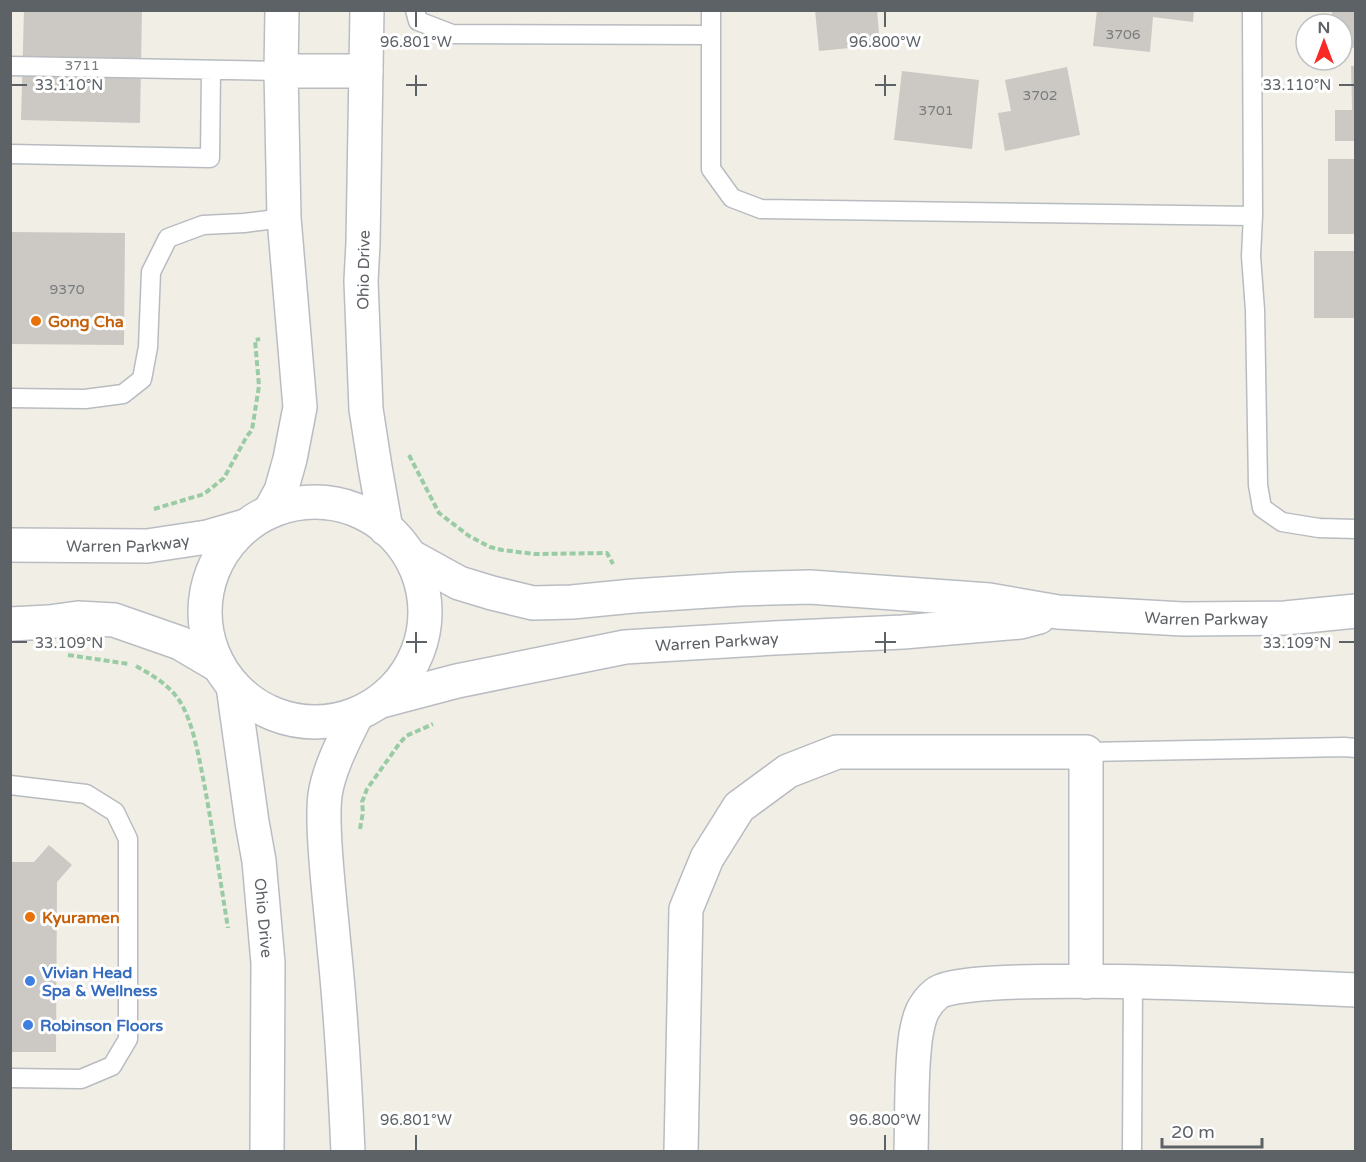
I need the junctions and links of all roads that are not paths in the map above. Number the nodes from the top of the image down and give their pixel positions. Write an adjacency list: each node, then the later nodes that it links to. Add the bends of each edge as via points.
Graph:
1 (282, 10): 9 (main road)
2 (367, 10): 10 (main road, Ohio Drive)
3 (415, 10): 6 (lane, via 418,21 452,34)
4 (711, 10): 6 (lane)
5 (1252, 10): 12 (lane)
6 (711, 35): 12 (lane, via 711,169 732,198 761,209)
7 (10, 66): 8 (lane)
8 (211, 70): 9 (lane); 11 (lane, via 210,158)
9 (281, 71): 10 (main road); 13 (main road)
10 (366, 71): 16 (main road, Ohio Drive, via 361,281 366,410)
11 (10, 154)
12 (1253, 216): 17 (lane, via 1258,485 1262,508 1282,522)
13 (284, 218): 14 (lane, via 203,225 168,238 151,272 148,347 142,379 123,394 85,399); 15 (main road, via 300,407 281,491)
14 (10, 398)
15 (257, 519): 16 (main road, Warren Parkway, via 296,503 323,502 350,508 375,519); 18 (main road, Warren Parkway, via 207,537 147,546); 23 (main road, Ohio Drive, via 222,552 208,582 204,616 210,648)
16 (386, 529): 19 (main road, Warren Parkway)
17 (1356, 529)
18 (10, 545)
19 (410, 556): 21 (main road, Warren Parkway, via 459,583 533,603 810,587 989,600); 24 (main road, via 423,588 426,621 417,654 400,683)
20 (1356, 611): 21 (main road, Warren Parkway, via 1285,618 1184,619)
21 (1058, 612): 24 (main road, Warren Parkway, via 1020,622 903,632 624,647 457,681)
22 (10, 624): 23 (main road, via 78,618 114,620 180,644)
23 (226, 676): 24 (main road, Warren Parkway, via 244,697 270,713 298,722 328,722); 32 (main road, Ohio Drive, via 259,861 268,963)
24 (369, 708): 33 (main road, via 344,740 325,794 323,822)
25 (1356, 748): 26 (lane)
26 (1086, 752): 28 (main road); 34 (main road, via 837,752 788,771 739,807 707,858 686,909)
27 (10, 785): 31 (lane, via 86,794 115,812 128,839 128,1039 112,1066 81,1079)
28 (1086, 982): 29 (main road); 35 (main road, via 1000,982 937,992 922,1012 916,1036)
29 (1133, 982): 30 (main road); 36 (lane)
30 (1356, 990)
31 (10, 1078)
32 (267, 1152)
33 (348, 1152)
34 (681, 1152)
35 (911, 1152)
36 (1132, 1152)

